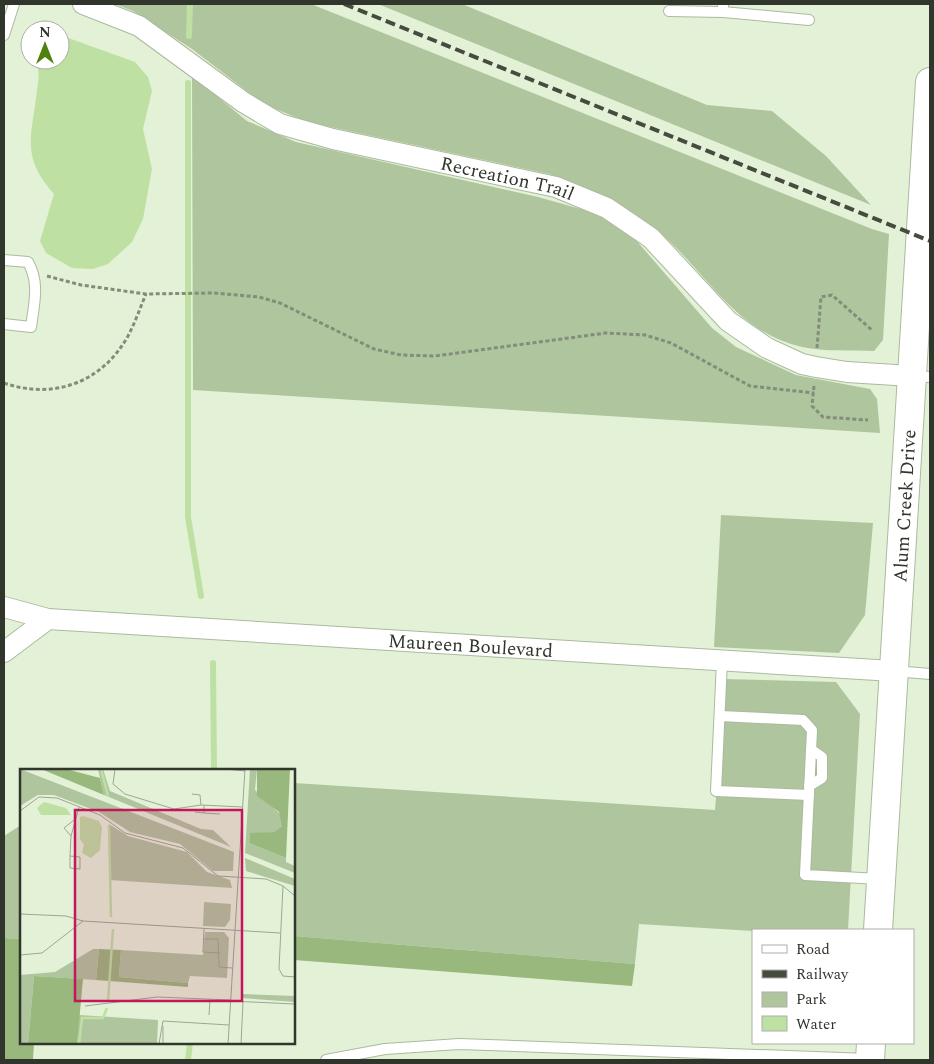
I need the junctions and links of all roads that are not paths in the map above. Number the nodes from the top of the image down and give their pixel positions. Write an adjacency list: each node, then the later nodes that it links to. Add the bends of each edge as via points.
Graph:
1 (14, 4): 6 (lane)
2 (83, 4): 10 (street, Recreation Trail, via 139,26 243,102 280,124 333,140 556,187 607,208 651,238 747,336 802,364 847,372)
3 (723, 8): 4 (lane); 5 (lane)
4 (669, 11)
5 (809, 20)
6 (4, 35)
7 (930, 82): 10 (main road, Alum Creek Drive)
8 (4, 260): 9 (lane, via 28,262 36,288 31,327)
9 (4, 324)
10 (921, 377): 15 (main road, Alum Creek Drive)
11 (4, 607): 12 (street, Maureen Boulevard)
12 (48, 619): 13 (street); 14 (street, Maureen Boulevard)
13 (4, 652)
14 (722, 661): 15 (street, Maureen Boulevard); 17 (lane)
15 (893, 671): 16 (lane); 19 (main road, Alum Creek Drive)
16 (930, 674)
17 (720, 716): 18 (lane, via 802,720 812,730); 18 (lane, via 716,791)
18 (809, 791): 19 (lane, via 805,875)
19 (880, 879): 20 (main road, Alum Creek Drive)
20 (878, 929)
21 (870, 1054): 22 (lane)
22 (756, 1058): 23 (lane, via 459,1044 385,1049)
23 (326, 1060)

